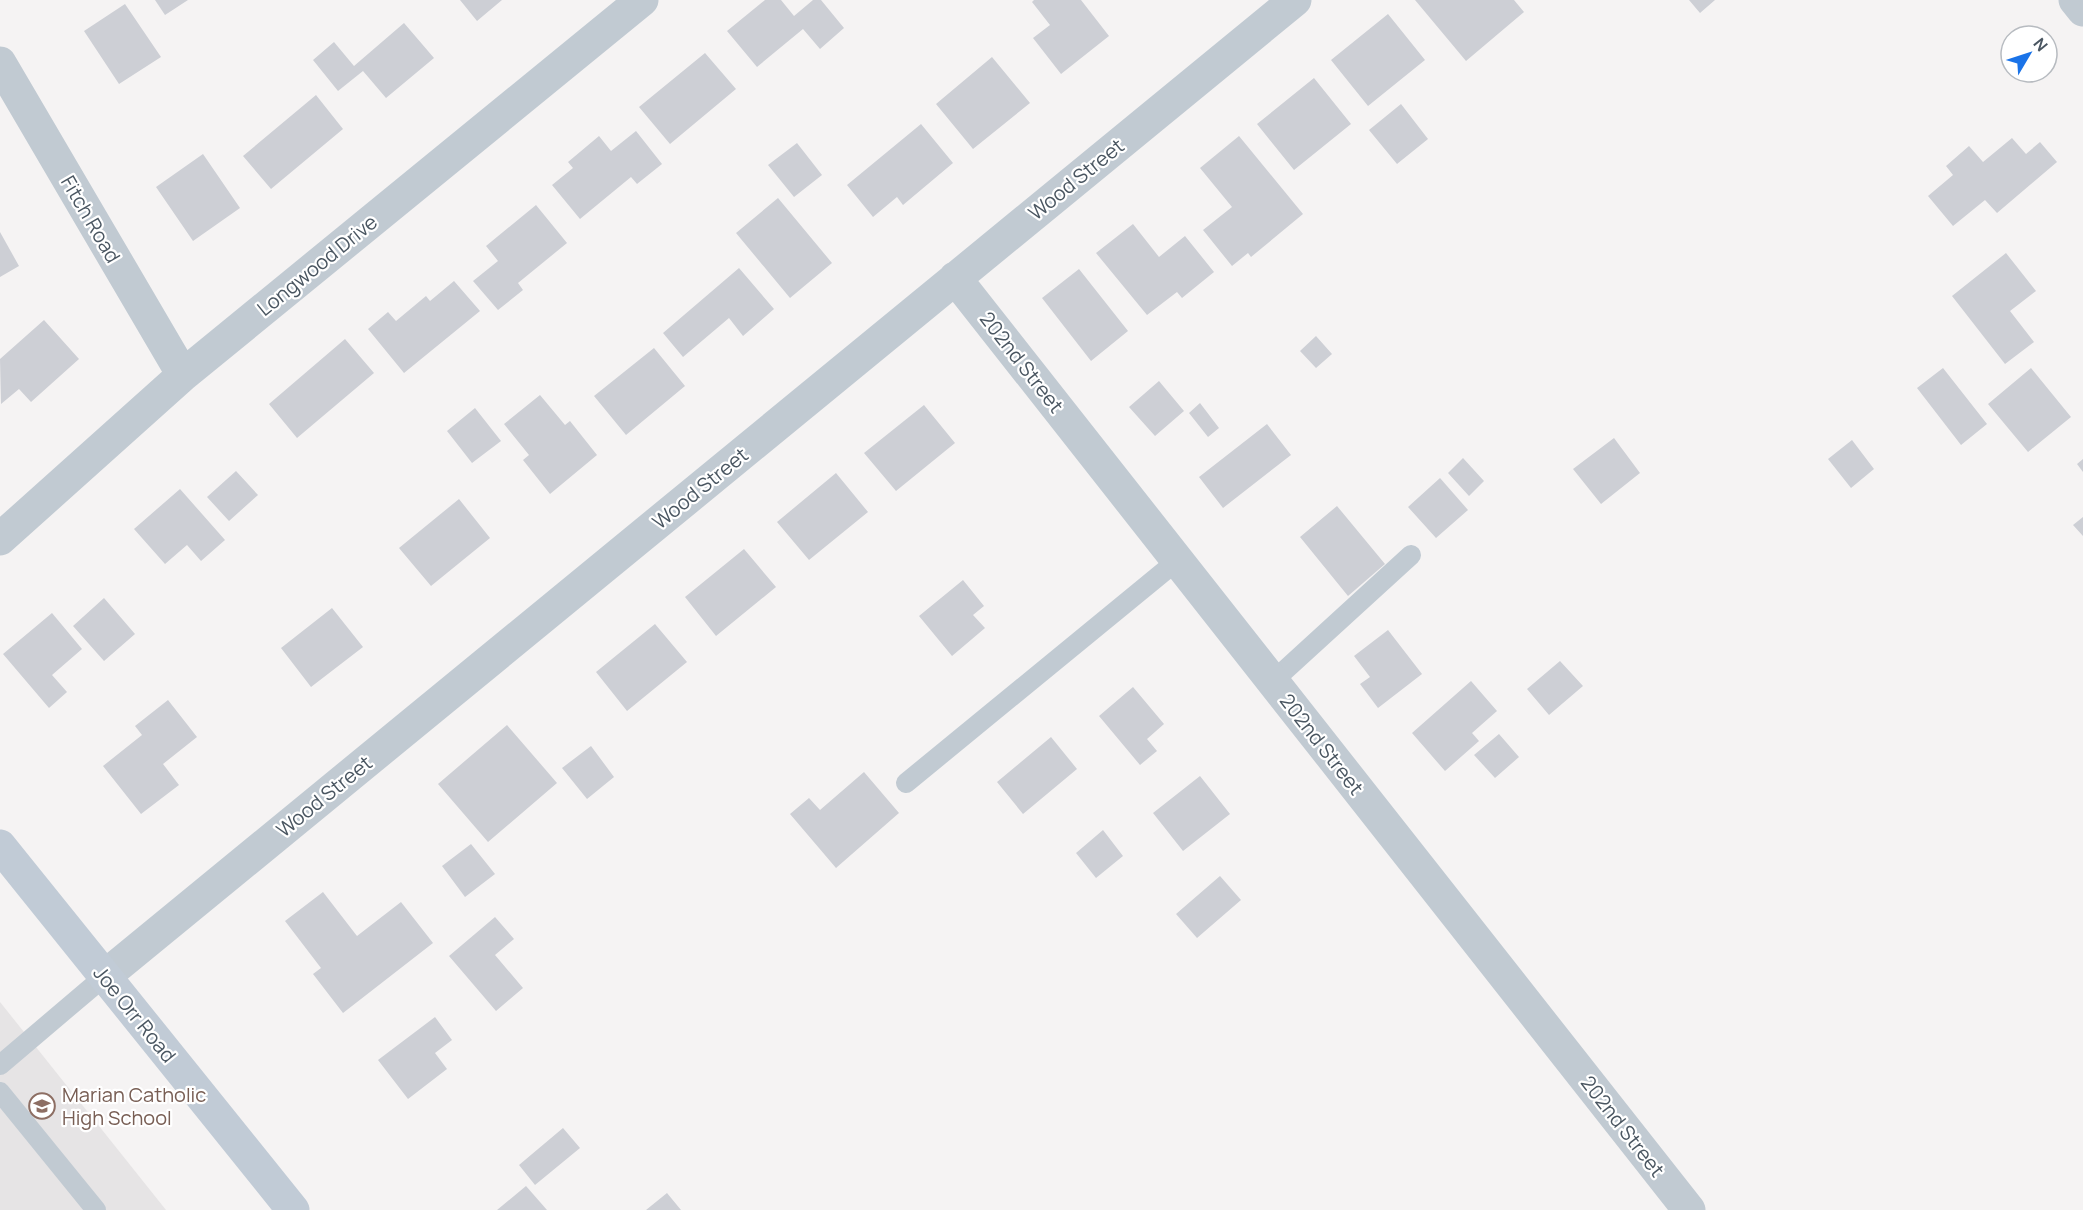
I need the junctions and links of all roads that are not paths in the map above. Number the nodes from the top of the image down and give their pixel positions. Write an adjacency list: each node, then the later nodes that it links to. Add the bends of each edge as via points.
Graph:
1 (1295, 0): 6 (street, Wood Street)
2 (2074, 0): 4 (street)
3 (629, 4): 7 (street, Longwood Drive)
4 (2083, 10)
5 (0, 63): 7 (street, Fitch Road)
6 (955, 278): 10 (street, 202nd Street); 14 (street, Wood Street)
7 (183, 375): 8 (street, Longwood Drive)
8 (0, 539)
9 (1411, 555): 11 (lane)
10 (1178, 560): 11 (street, 202nd Street); 12 (lane)
11 (1273, 681): 19 (street, 202nd Street)
12 (906, 783)
13 (0, 846): 14 (street, Joe Orr Road)
14 (105, 976): 15 (lane); 18 (street, Joe Orr Road)
15 (0, 1065)
16 (0, 1092): 17 (lane)
17 (96, 1210)
18 (293, 1210)
19 (1689, 1210)

